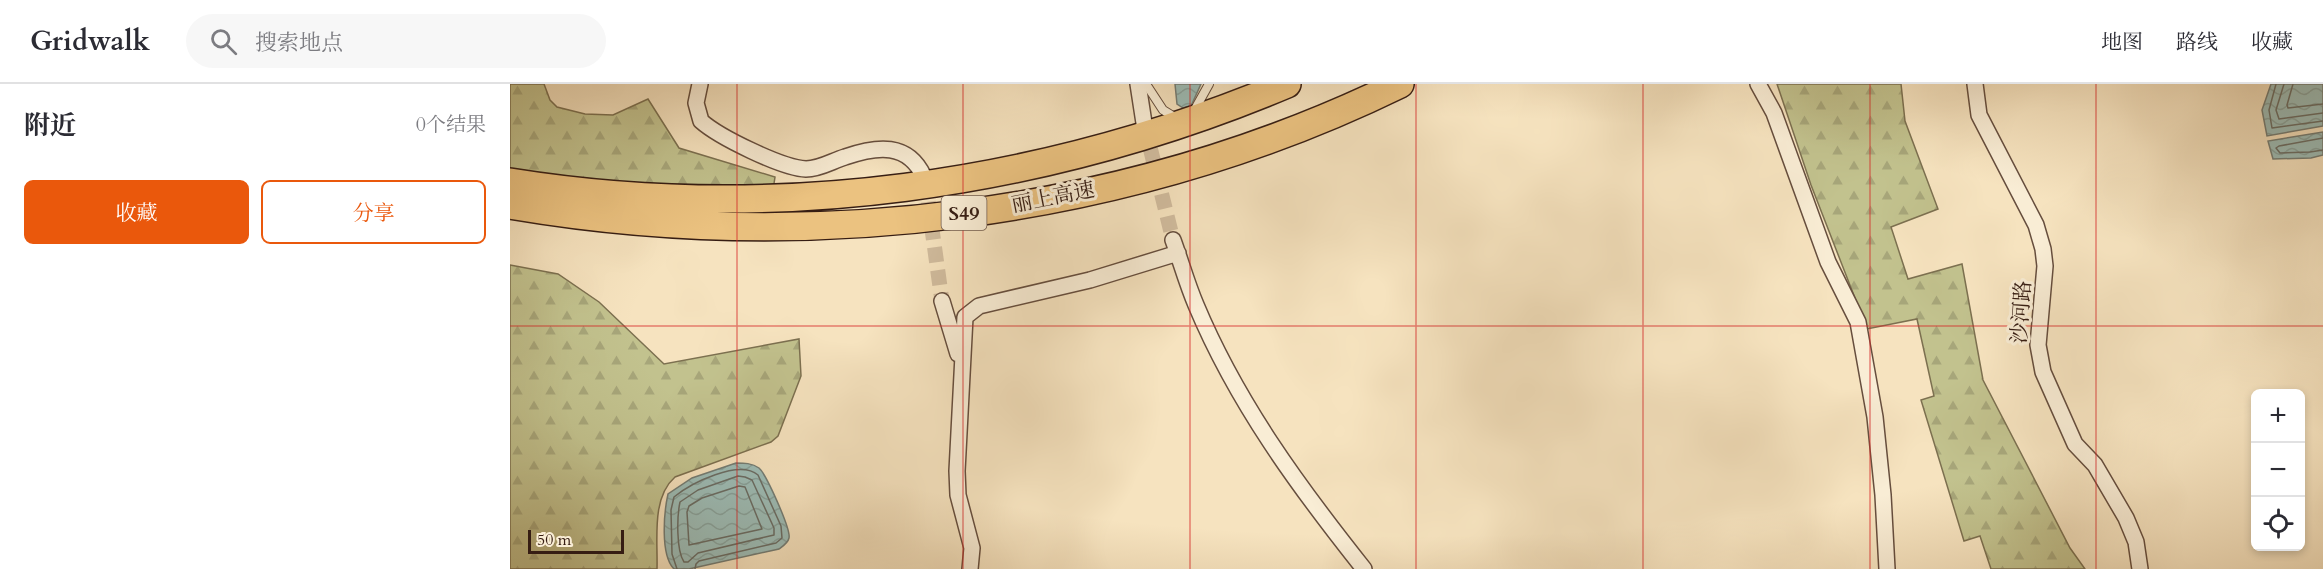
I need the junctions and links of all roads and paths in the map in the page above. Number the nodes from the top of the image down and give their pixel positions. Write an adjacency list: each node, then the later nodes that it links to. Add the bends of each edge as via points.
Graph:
1 (700, 84): 10 (street, via 696,103 701,121 725,137 783,164 811,169 846,156 888,148 913,160)
2 (1138, 84): 9 (street)
3 (1146, 84): 4 (lane, via 1163,110 1175,118 1189,116)
4 (1209, 84)
5 (1287, 84): 11 (highway, 丽上高速 / S49, via 1101,150 999,173 896,190 792,198 688,199)
6 (1400, 84): 12 (highway, 丽上高速 / S49, via 1294,129 1191,164 1085,192 977,211 868,223 747,226 649,222)
7 (1758, 84): 17 (street, via 1774,113 1826,255 1858,322 1875,417)
8 (1975, 84): 18 (street, 沙河路, via 1979,115 2036,225 2043,249 2038,345 2043,372 2075,444 2094,465 2126,518 2136,542)
9 (1144, 123)
10 (924, 177)
11 (510, 182)
12 (510, 205)
13 (942, 301): 14 (street)
14 (962, 366): 15 (street, via 957,471 958,495 972,548); 16 (street, via 964,320 979,306 1090,280 1176,247 1205,326 1253,417 1296,482)
15 (970, 569)
16 (1364, 569)
17 (1887, 569)
18 (2140, 569)

